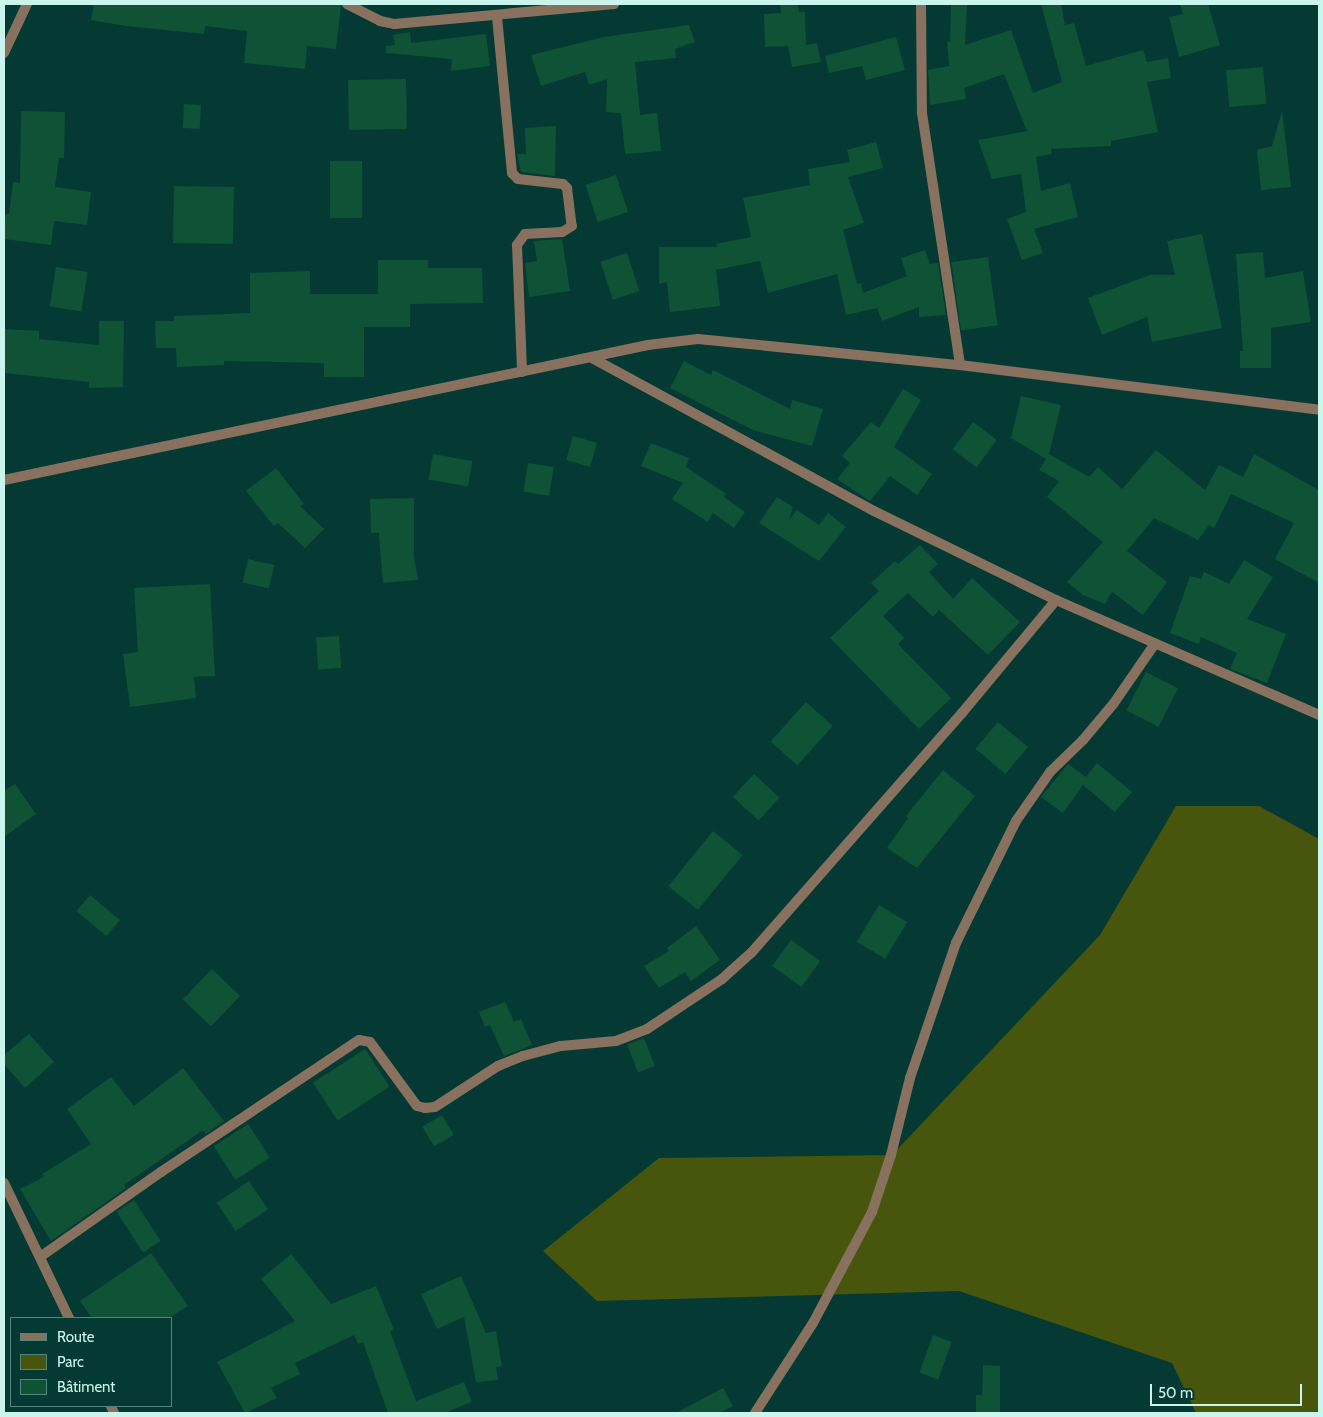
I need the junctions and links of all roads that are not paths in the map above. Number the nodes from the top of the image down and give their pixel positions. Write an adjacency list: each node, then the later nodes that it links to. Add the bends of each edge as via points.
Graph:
1 (27, 4): 6 (street)
2 (347, 4): 5 (street, via 380,21 394,24)
3 (614, 4): 5 (street)
4 (921, 4): 8 (street, via 922,113)
5 (497, 17): 9 (street, via 512,173 518,179 563,184 567,188 572,226 569,230 525,234 517,245)
6 (4, 53)
7 (592, 358): 8 (street, via 698,338); 9 (street); 12 (street, via 874,511)
8 (960, 365): 10 (street)
9 (522, 372): 11 (street)
10 (1319, 410)
11 (4, 480)
12 (1056, 600): 13 (street); 16 (street, via 962,713 752,952 722,979 646,1029 616,1041 561,1046 523,1056 498,1066 435,1107 426,1108 417,1106 370,1042 359,1040)
13 (1154, 645): 14 (street); 18 (street, via 1114,703 1050,772 1016,822 956,943 910,1078 892,1155 872,1212 813,1322)
14 (1319, 714)
15 (4, 1183): 16 (street)
16 (40, 1257): 17 (street)
17 (69, 1317)
18 (755, 1413)

